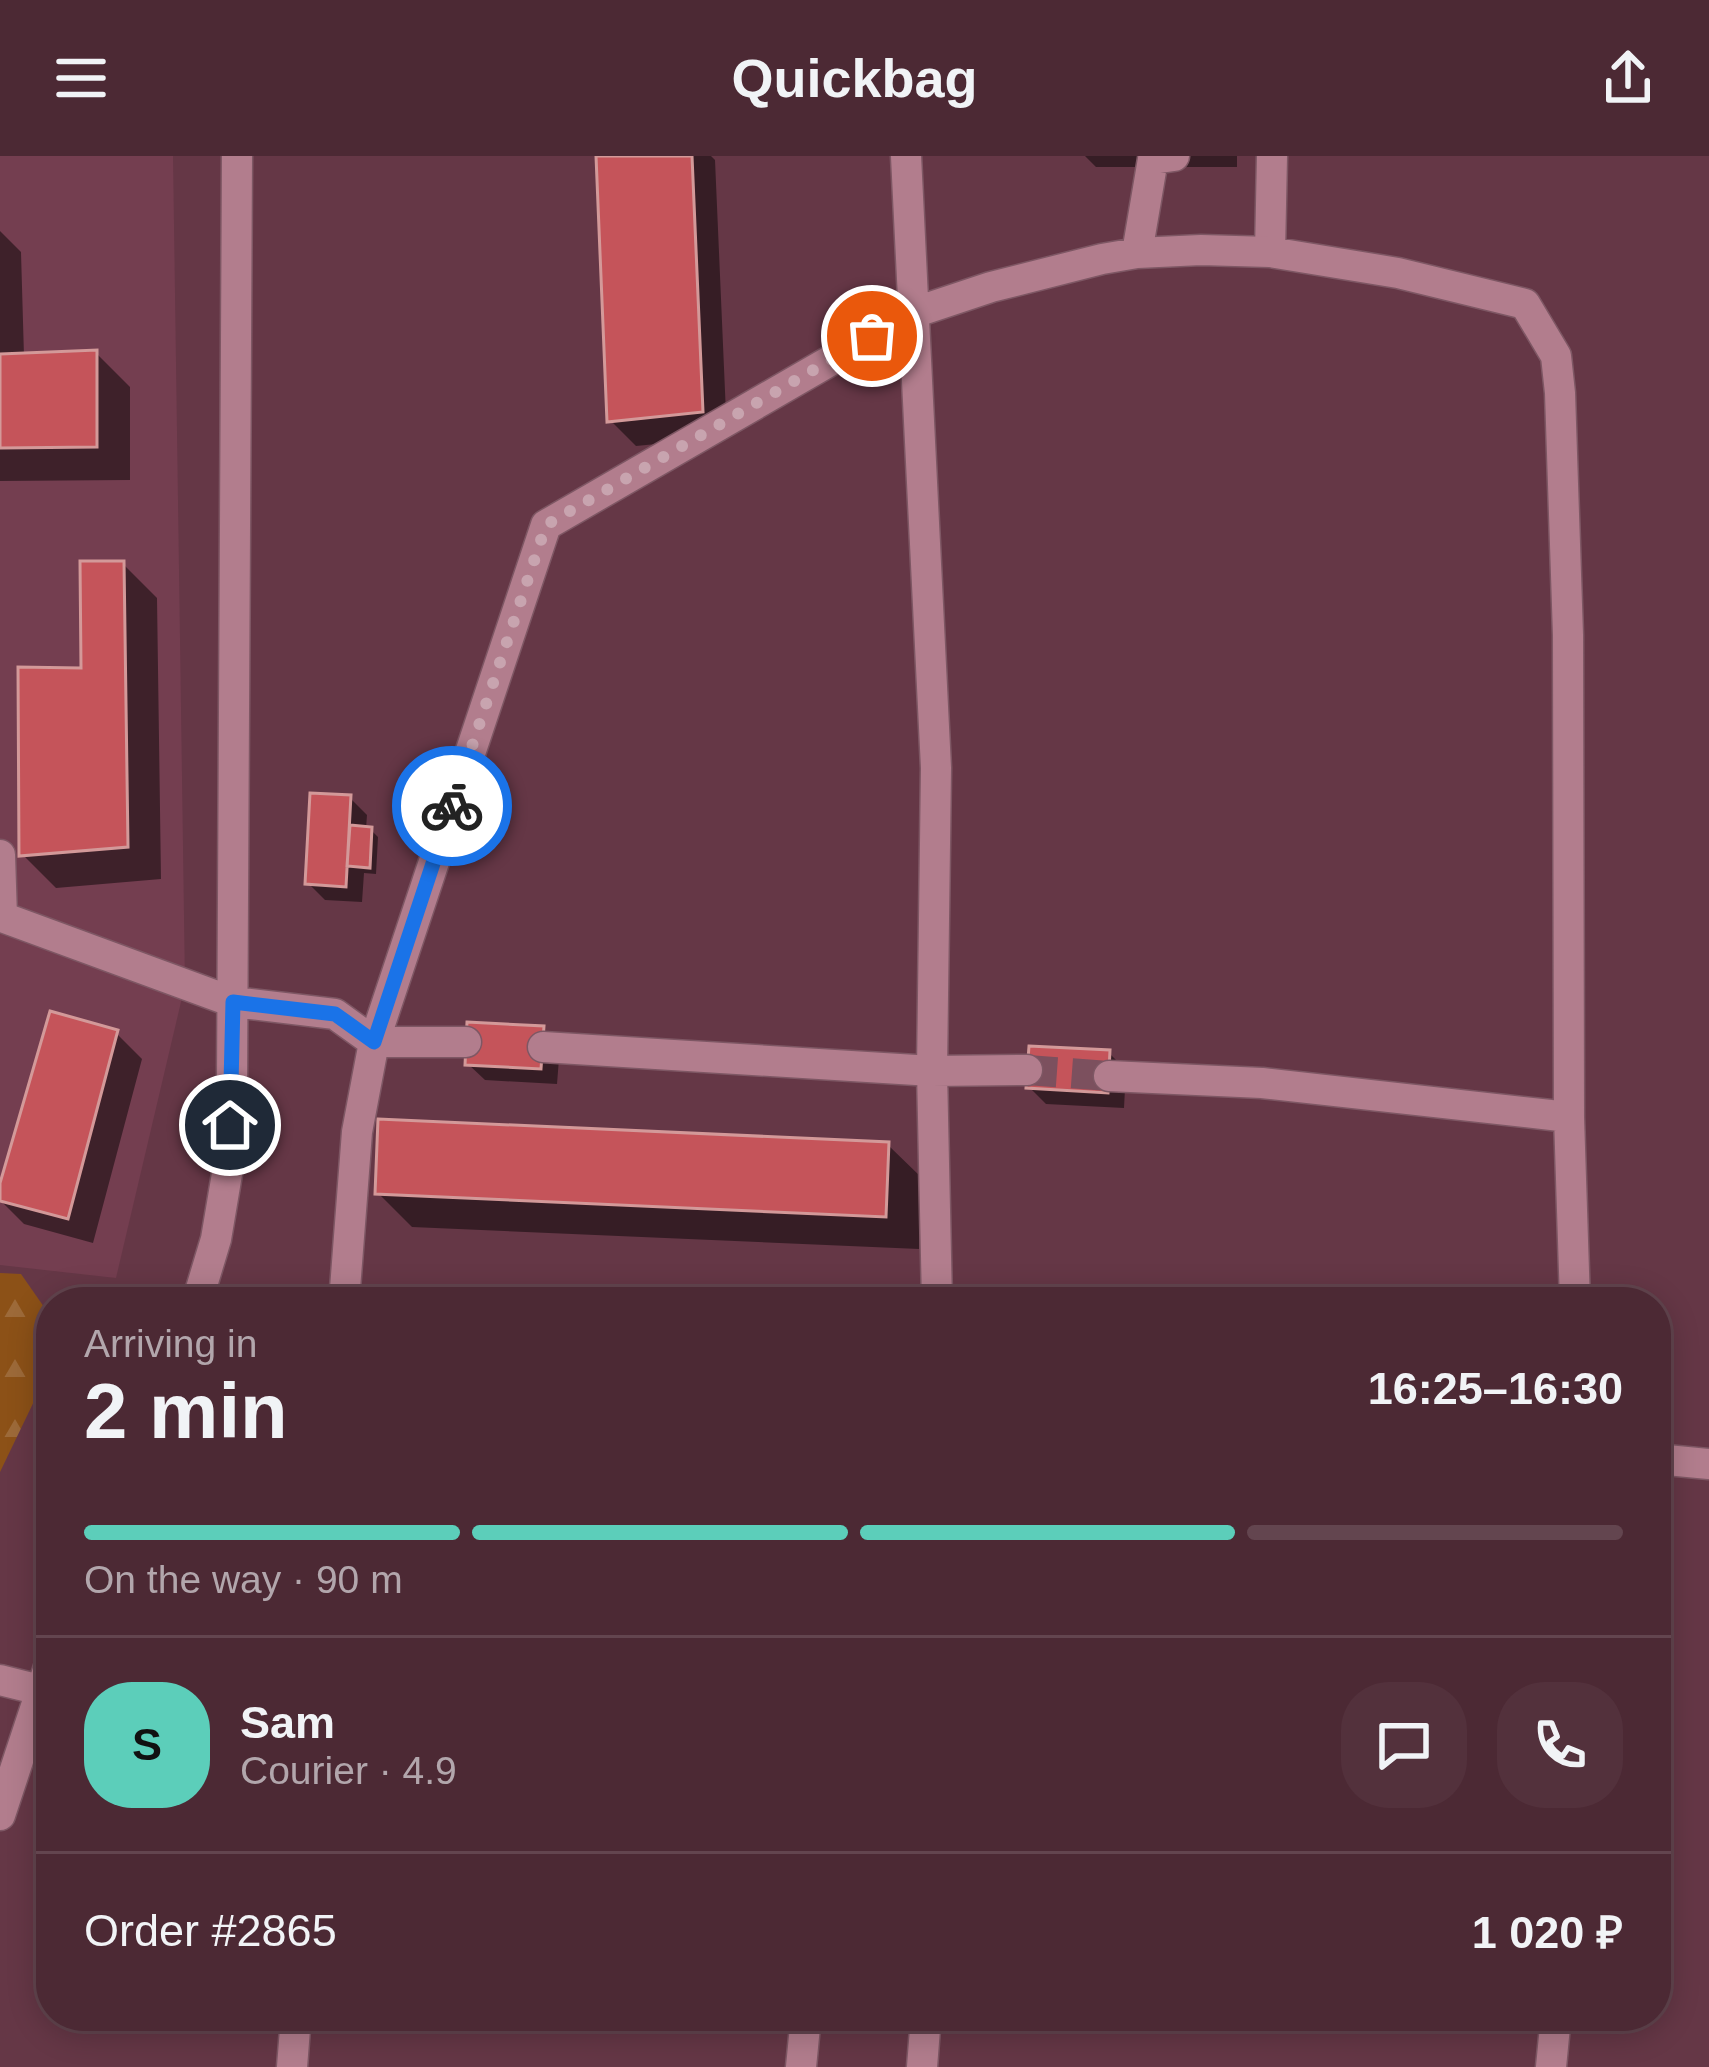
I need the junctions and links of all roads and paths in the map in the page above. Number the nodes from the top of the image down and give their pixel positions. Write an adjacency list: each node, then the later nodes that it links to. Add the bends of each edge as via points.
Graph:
1 (237, 156): 9 (street)
2 (906, 156): 7 (street)
3 (1174, 156): 6 (street, via 1153,159)
4 (1272, 156): 5 (street)
5 (1270, 252): 6 (street); 16 (street, via 1525,304 1556,356 1568,635)
6 (1137, 254): 7 (street)
7 (913, 313): 10 (street, via 546,525); 14 (street, via 936,768)
8 (0, 855): 9 (street, via 2,917)
9 (233, 1002): 10 (street, via 335,1014); 17 (street, via 228,1168)
10 (374, 1042): 11 (street); 18 (street, via 357,1132)
11 (466, 1042)
12 (543, 1047): 14 (street)
13 (1027, 1070): 14 (street)
14 (932, 1071): 19 (street)
15 (1108, 1076): 16 (street, via 1262,1083)
16 (1569, 1117): 20 (street)
17 (202, 1287)
18 (345, 1287)
19 (937, 1287)
20 (1574, 1287)
21 (1671, 1461): 22 (street)
22 (1709, 1464)
23 (36, 1677): 24 (street)
24 (0, 1679)
25 (36, 1704): 26 (street)
26 (0, 1815)
27 (295, 2031): 31 (street)
28 (805, 2031): 32 (street)
29 (918, 2031): 33 (street)
30 (1555, 2031): 34 (street)
31 (292, 2067)
32 (801, 2067)
33 (922, 2067)
34 (1551, 2067)

